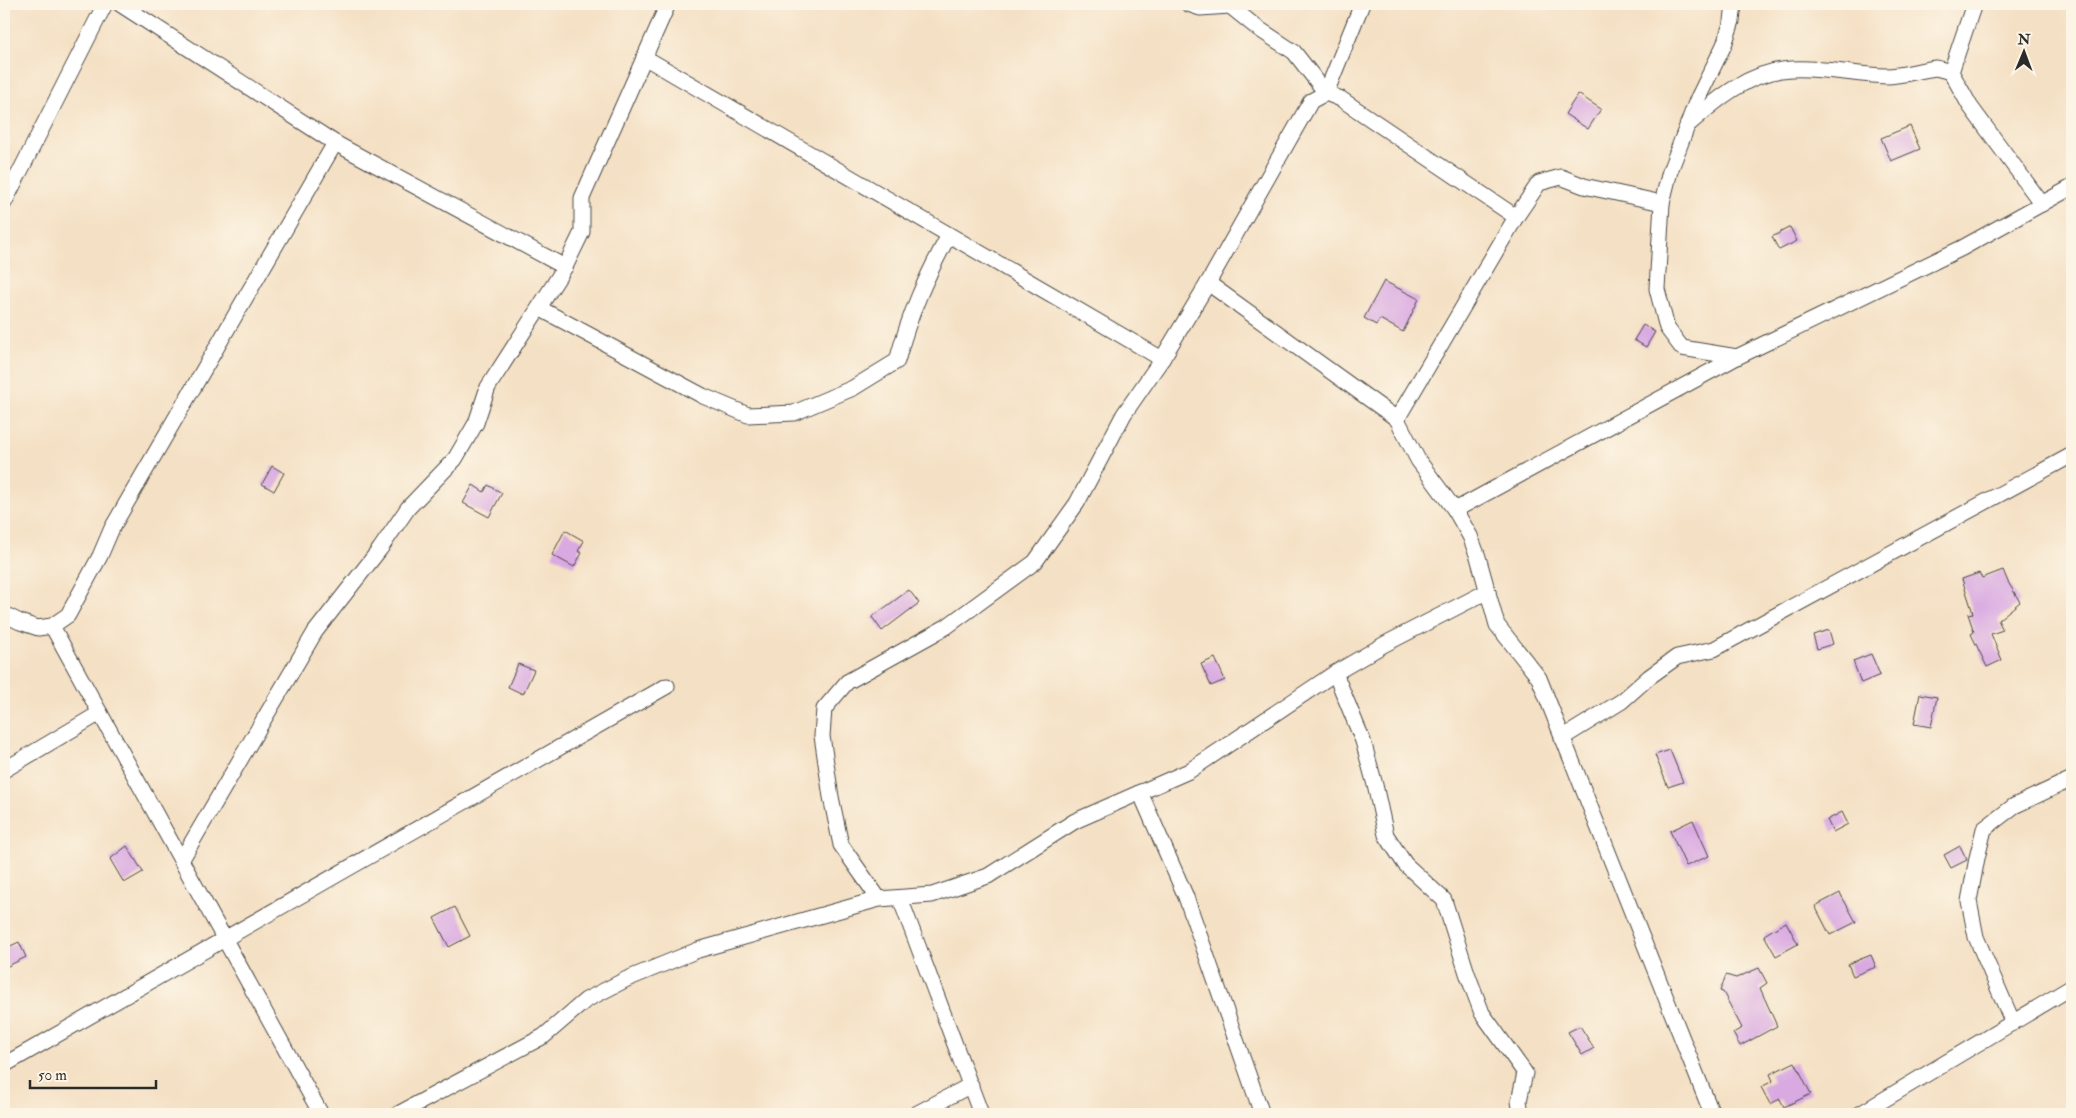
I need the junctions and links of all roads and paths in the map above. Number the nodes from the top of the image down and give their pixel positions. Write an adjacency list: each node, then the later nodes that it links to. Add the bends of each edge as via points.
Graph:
1 (106, 4): 15 (street)
2 (120, 4): 12 (street)
3 (668, 4): 8 (street)
4 (1188, 4): 10 (street, via 1200,8 1230,6 1294,52)
5 (1362, 4): 10 (street)
6 (1734, 4): 11 (street, via 1724,45)
7 (1974, 4): 9 (street)
8 (644, 57): 18 (street); 19 (street, via 582,198 582,232)
9 (1951, 72): 11 (street, via 1936,68 1889,76 1791,69 1768,72 1728,93); 16 (street, via 1970,106)
10 (1326, 93): 17 (street, via 1341,99); 20 (street, via 1311,101)
11 (1688, 125): 14 (street)
12 (336, 143): 19 (street); 29 (street, via 112,528 68,615)
13 (2072, 187): 16 (street)
14 (1662, 202): 17 (street, via 1584,186 1561,177 1539,183); 22 (street, via 1657,289 1667,328 1682,348)
15 (4, 203)
16 (2042, 204): 22 (street, via 1962,248)
17 (1516, 217): 24 (street)
18 (949, 235): 21 (street, via 926,277 907,324 897,361 853,388 794,413 748,415 703,396); 23 (street)
19 (565, 267): 21 (street)
20 (1208, 283): 23 (street); 24 (street)
21 (539, 308): 37 (street, via 488,387 476,423 455,458 408,508 315,632)
22 (1737, 357): 26 (street)
23 (1162, 359): 39 (street, via 1124,414 1077,503 1035,562 946,627 847,682 824,709 822,736 841,845)
24 (1397, 419): 26 (street, via 1418,460)
25 (2072, 455): 33 (street, via 1714,648 1677,656 1622,701)
26 (1455, 510): 27 (street, via 1470,536)
27 (1488, 591): 30 (street); 33 (street, via 1497,625 1538,678)
28 (4, 614): 29 (street, via 38,628)
29 (52, 626): 32 (street)
30 (1335, 673): 36 (street, via 1189,771); 50 (street, via 1363,741 1386,835 1405,864 1444,900 1482,1013 1525,1073 1519,1100)
31 (667, 686): 40 (street)
32 (100, 713): 34 (street); 37 (street)
33 (1562, 738): 51 (street)
34 (4, 770)
35 (2072, 779): 42 (street, via 2014,806 1984,828 1969,901 1976,937)
36 (1140, 792): 38 (street, via 1075,821 988,876 932,895); 49 (street, via 1186,897)
37 (182, 859): 40 (street)
38 (900, 898): 39 (street); 44 (street)
39 (879, 899): 46 (street, via 698,950 627,979 586,1000 544,1036)
40 (225, 937): 43 (street); 45 (street)
41 (2072, 987): 42 (street)
42 (2013, 1023): 52 (street)
43 (4, 1065)
44 (972, 1085): 47 (street); 48 (street)
45 (322, 1114)
46 (398, 1114)
47 (916, 1114)
48 (981, 1114)
49 (1262, 1114)
50 (1520, 1114)
51 (1712, 1114)
52 (1860, 1114)

